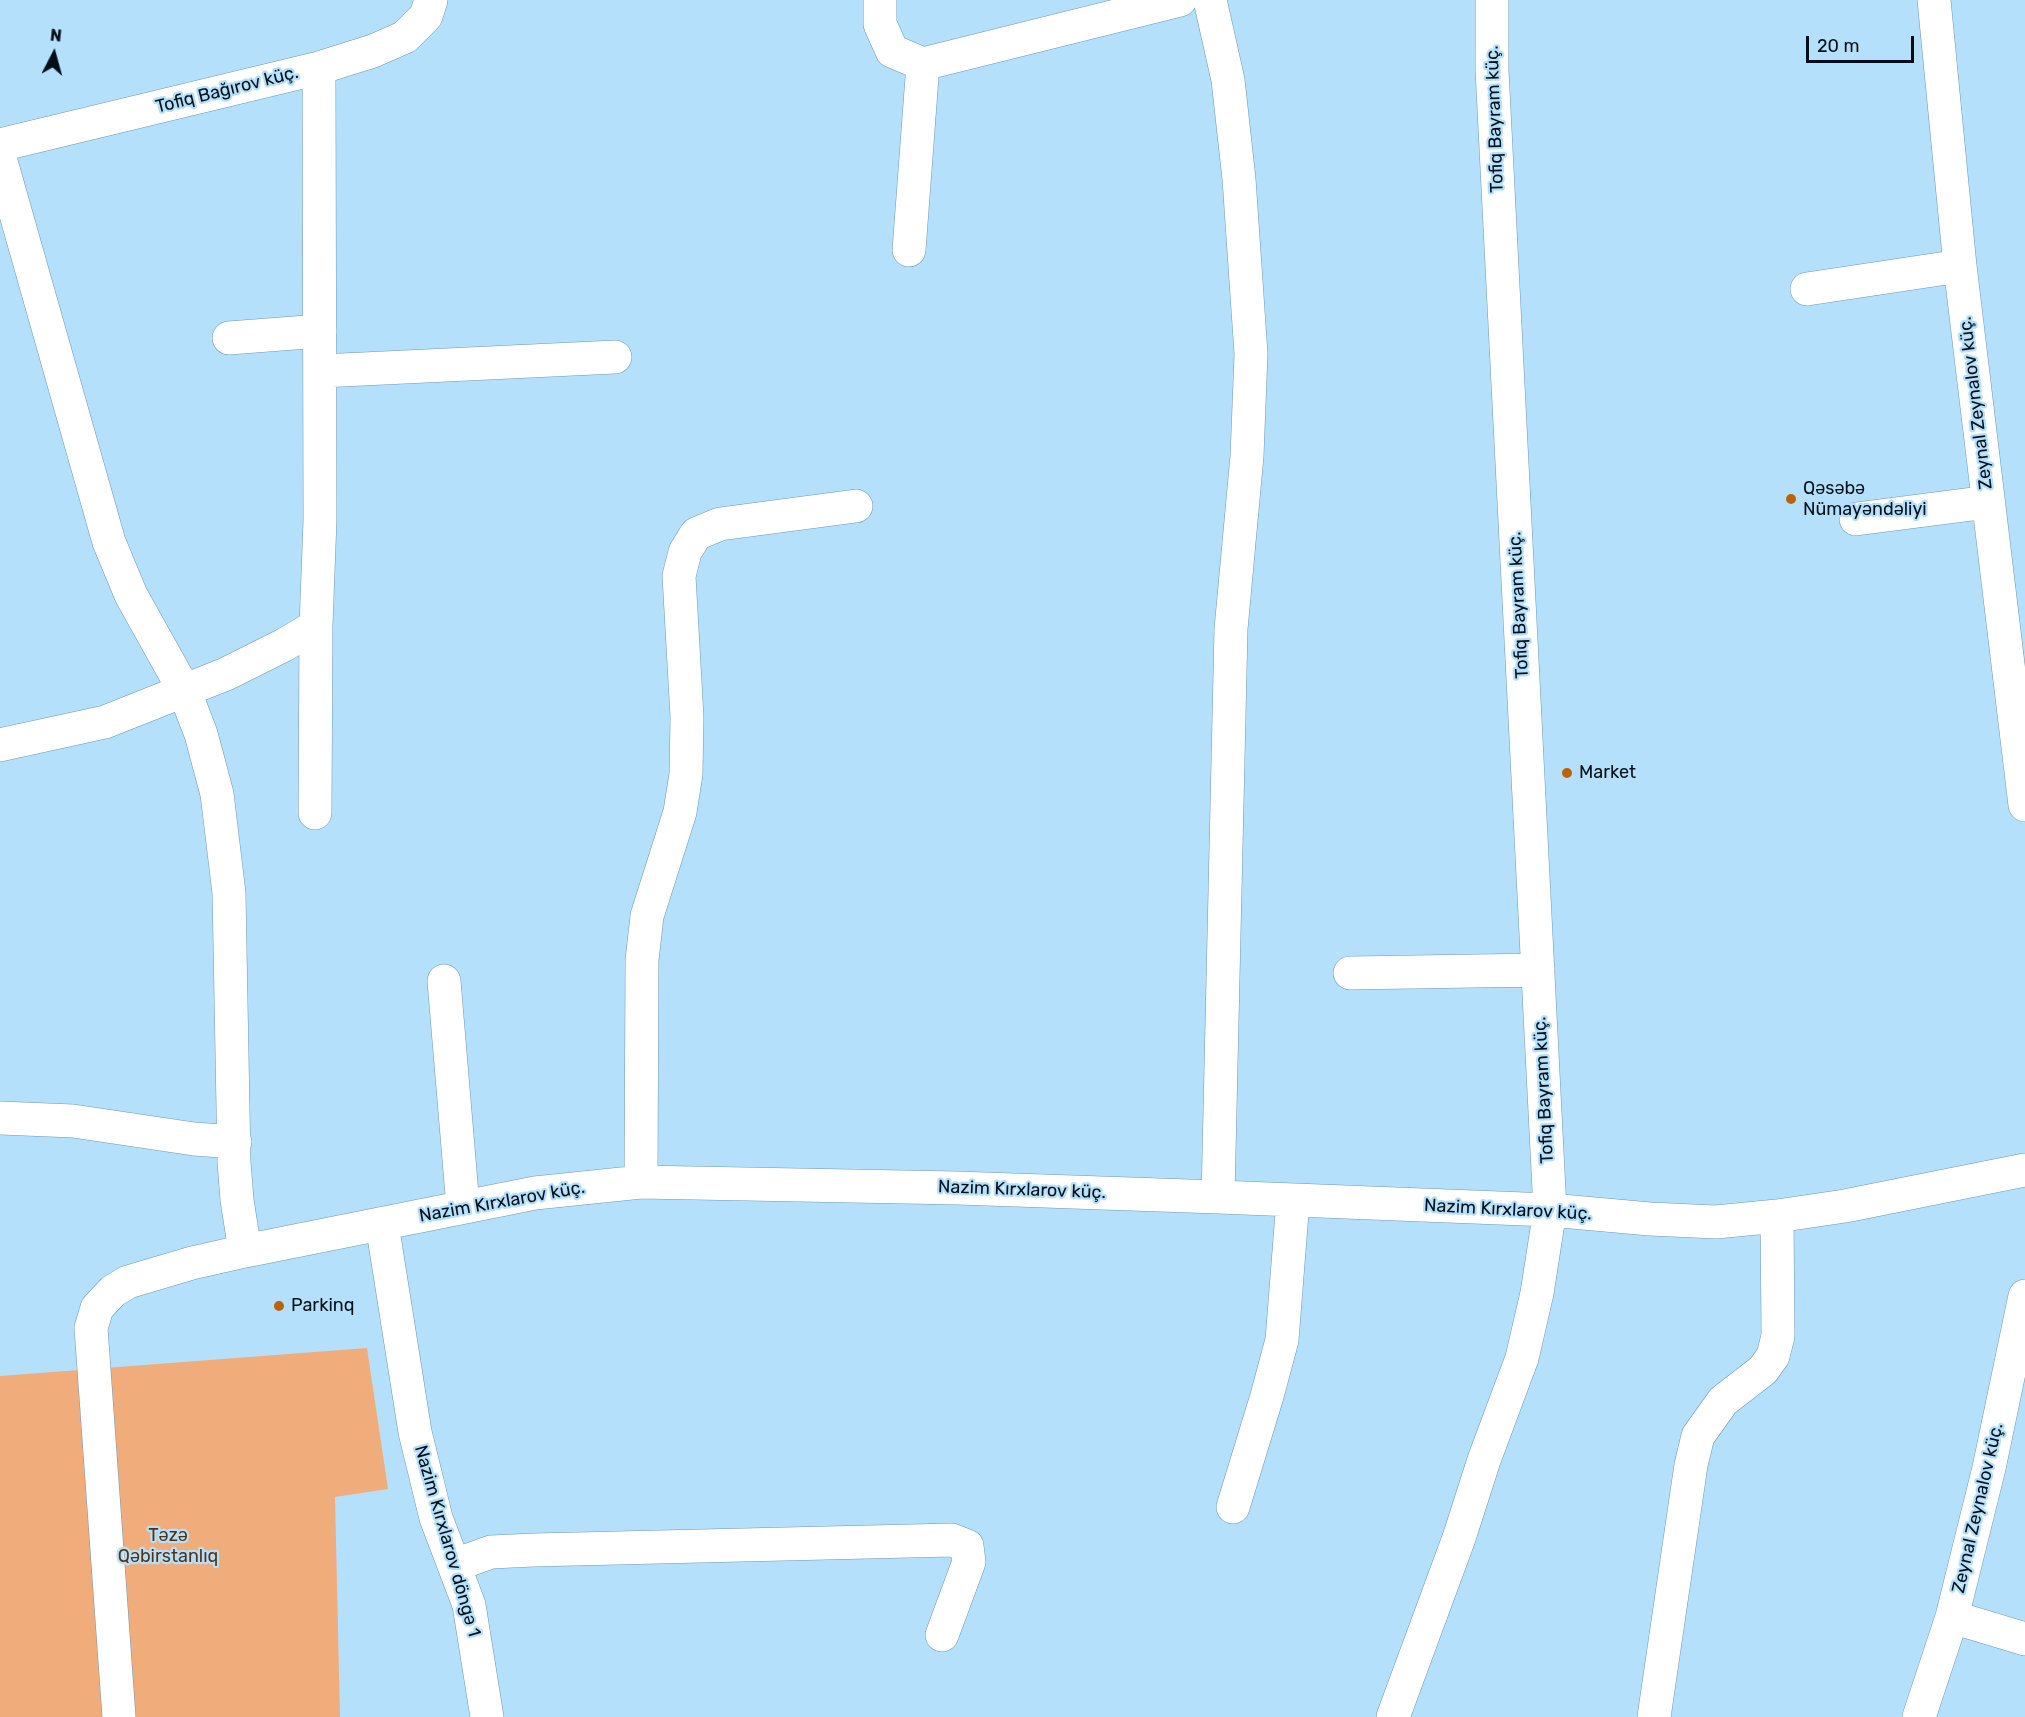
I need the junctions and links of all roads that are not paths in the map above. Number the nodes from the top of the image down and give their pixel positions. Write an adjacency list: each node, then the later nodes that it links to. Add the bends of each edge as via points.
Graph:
1 (431, 0): 8 (street, Tofiq Bağırov küç., via 426,16 405,37)
2 (879, 0): 7 (street, via 880,24 892,51)
3 (1180, 0): 7 (street)
4 (1210, 0): 33 (street, via 1228,80 1251,354 1247,456 1231,629)
5 (1492, 0): 26 (street, Tofiq Bayram küç., via 1492,70)
6 (1934, 0): 12 (street, Zeynal Zeynalov küç.)
7 (923, 64): 11 (street)
8 (319, 68): 9 (street, Tofiq Bağırov küç.); 14 (street)
9 (0, 145)
10 (0, 158): 22 (street, via 110,542 131,595)
11 (909, 250)
12 (1960, 266): 13 (street); 18 (street, Zeynal Zeynalov küç.)
13 (1807, 289)
14 (320, 331): 15 (street); 17 (street)
15 (229, 338)
16 (615, 357): 17 (street)
17 (321, 371): 21 (street)
18 (1988, 502): 20 (street); 24 (street, Zeynal Zeynalov küç.)
19 (856, 506): 32 (street, via 720,524 696,534 684,552 679,576 687,717 686,774 680,812 647,916 642,960)
20 (1856, 519)
21 (316, 626): 22 (street, via 226,674); 25 (street)
22 (184, 690): 23 (street, via 105,722); 30 (street, via 217,794 229,893)
23 (0, 745)
24 (2025, 805)
25 (315, 813)
26 (1538, 970): 27 (street); 36 (street, Tofiq Bayram küç.)
27 (1350, 973)
28 (444, 981): 35 (street)
29 (0, 1118): 30 (street, via 73,1121)
30 (235, 1142): 39 (street, via 237,1200)
31 (2025, 1170): 37 (street, Nazim Kırxlarov küç.)
32 (641, 1182): 33 (street, Nazim Kırxlarov küç.); 35 (street, Nazim Kırxlarov küç., via 535,1192)
33 (1218, 1197): 34 (street, Nazim Kırxlarov küç.)
34 (1293, 1200): 36 (street, Nazim Kırxlarov küç.); 41 (street, via 1282,1340)
35 (463, 1207): 38 (street, Nazim Kırxlarov küç.)
36 (1550, 1210): 37 (street, Nazim Kırxlarov küç., via 1650,1220); 48 (street, Tofiq Bayram küç., via 1522,1358)
37 (1777, 1216): 49 (street, via 1778,1336 1773,1356 1763,1370 1723,1401 1698,1436)
38 (382, 1224): 39 (street, Nazim Kırxlarov küç.); 42 (street, Nazim Kırxlarov döngə 1, via 415,1431 436,1518)
39 (245, 1251): 46 (street, Nazim Kırxlarov küç., via 128,1282 112,1291 97,1308 91,1328)
40 (2025, 1296): 43 (street, Zeynal Zeynalov küç., via 1989,1468)
41 (1233, 1507)
42 (455, 1565): 44 (street, via 502,1551 952,1540 967,1546 969,1562); 47 (street, Nazim Kırxlarov döngə 1, via 469,1605)
43 (1952, 1617): 45 (street); 50 (street, Zeynal Zeynalov küç.)
44 (942, 1635)
45 (2025, 1639)
46 (119, 1717)
47 (487, 1717)
48 (1393, 1717)
49 (1654, 1717)
50 (1919, 1717)

